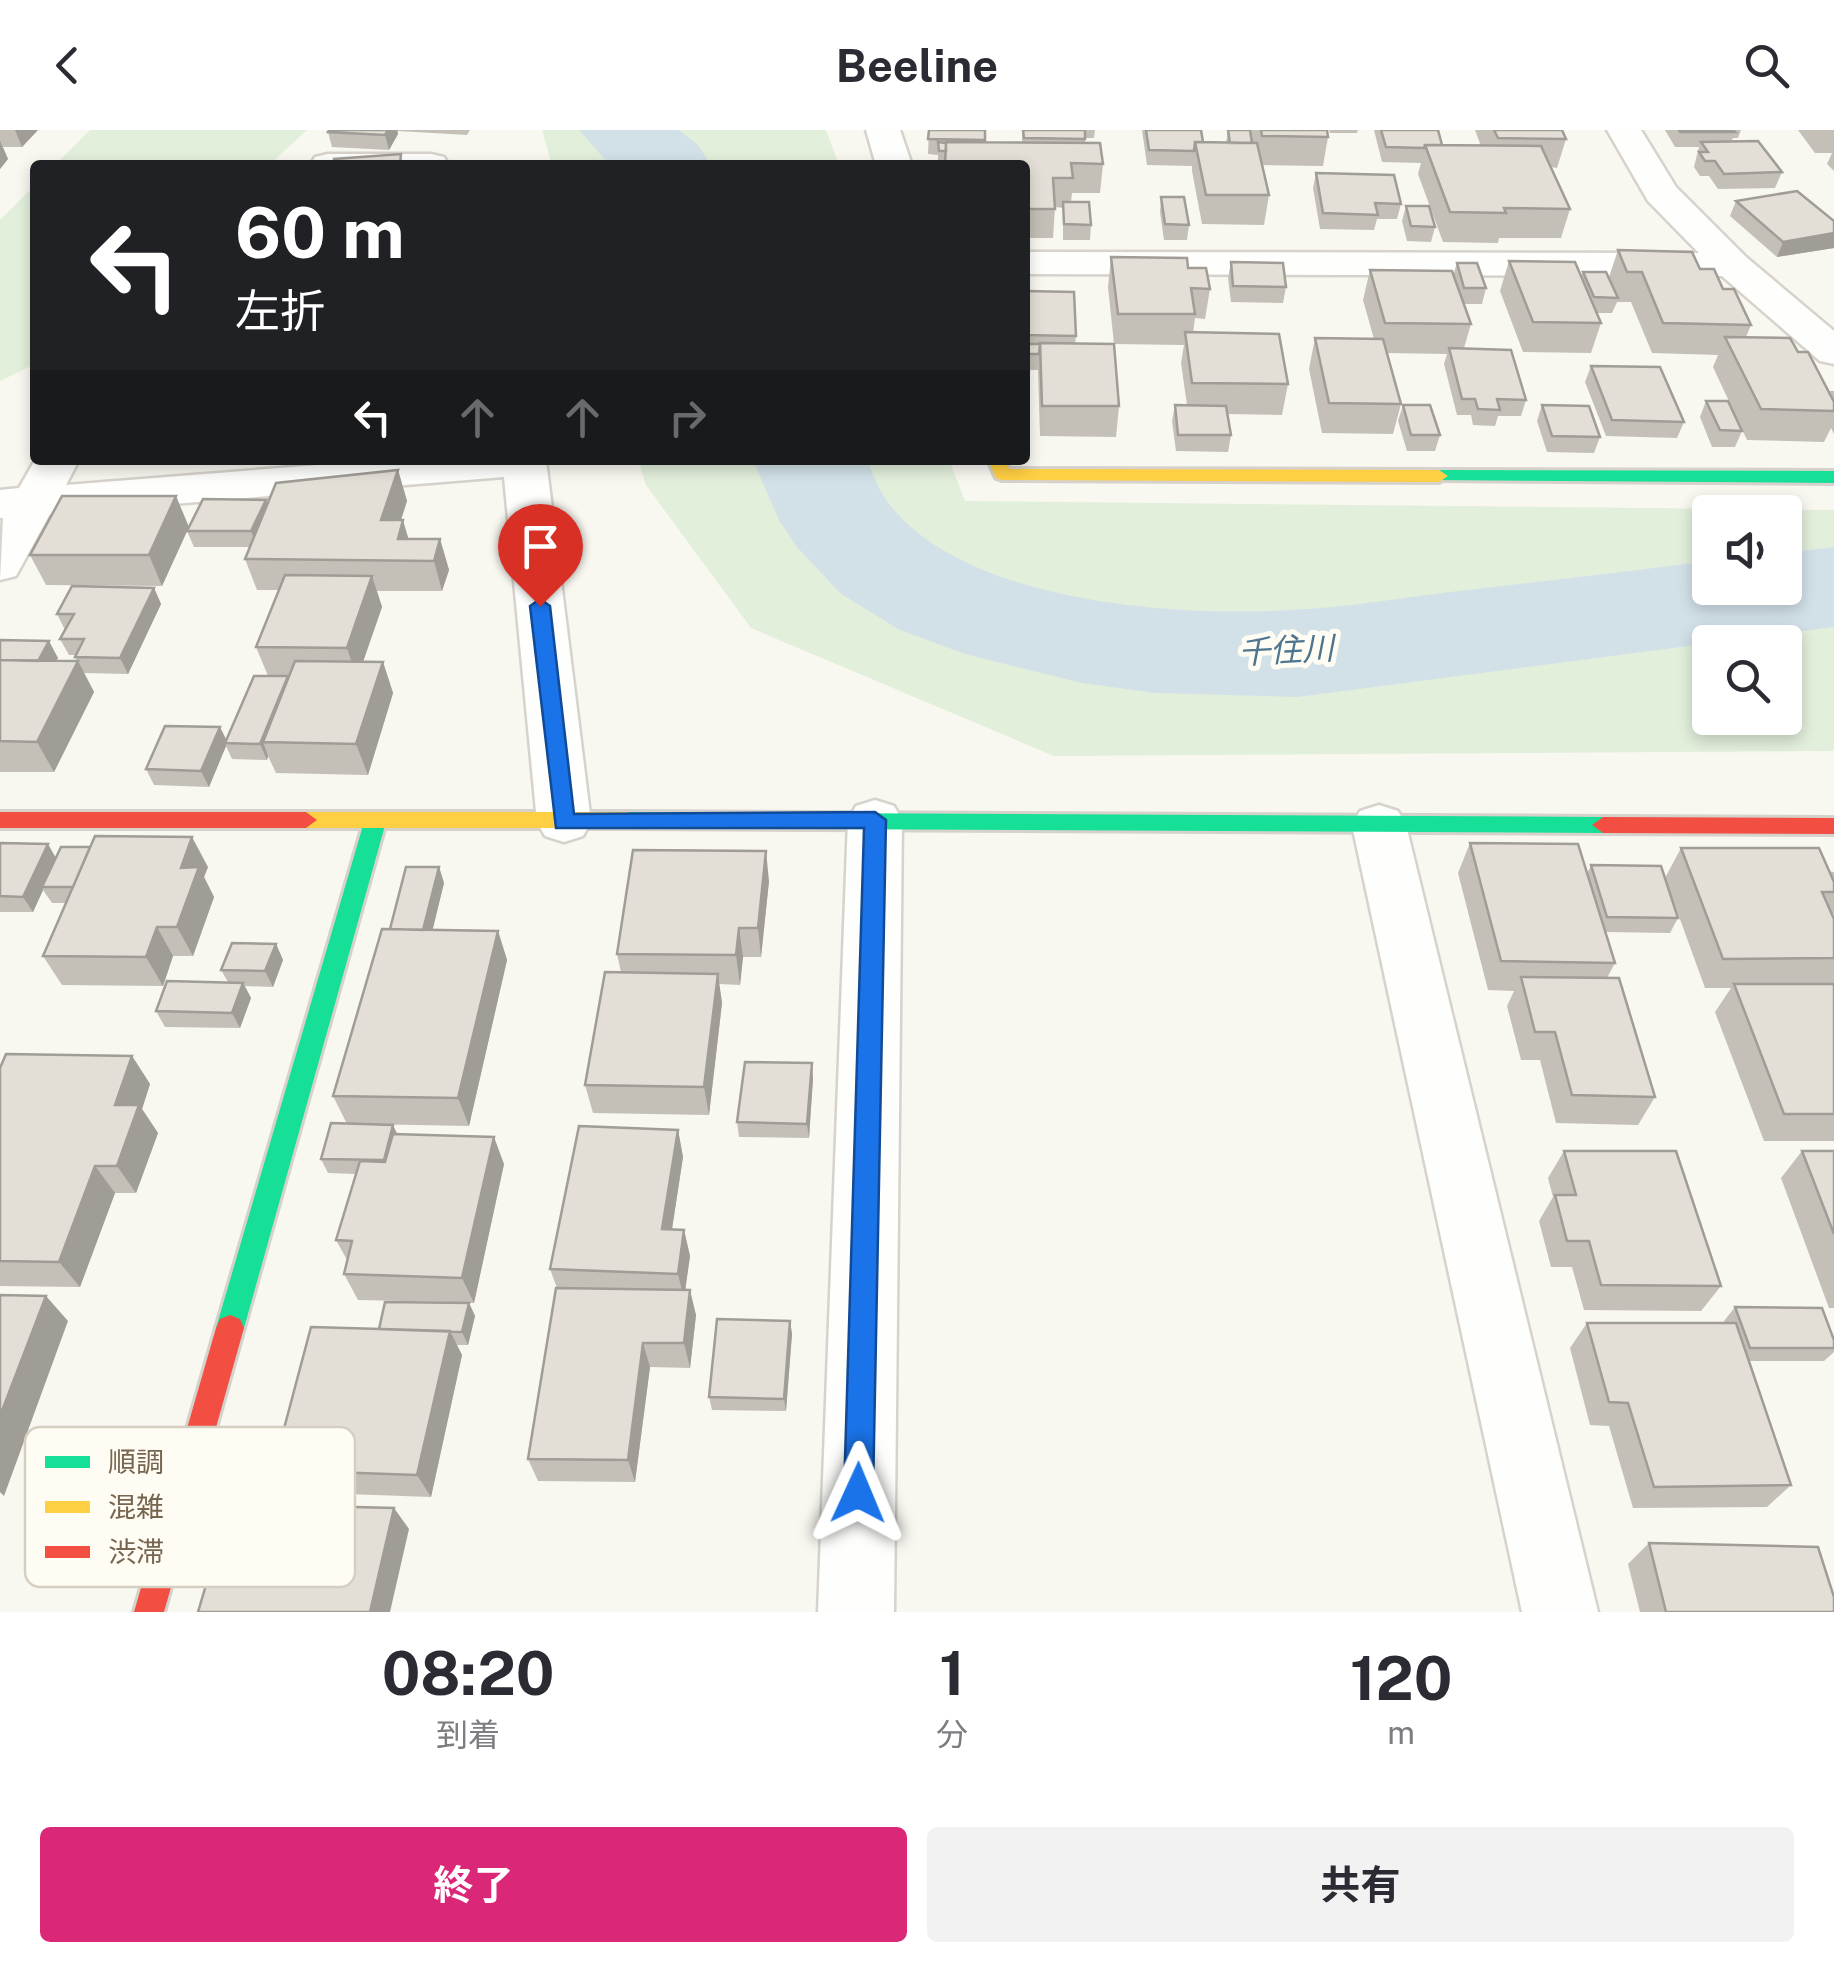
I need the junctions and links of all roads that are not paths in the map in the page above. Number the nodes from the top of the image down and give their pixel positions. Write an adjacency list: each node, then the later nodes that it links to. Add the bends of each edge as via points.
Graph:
1 (883, 130): 3 (street)
2 (1624, 130): 5 (street, via 1661,193)
3 (892, 160)
4 (1030, 263): 5 (street)
5 (1732, 265): 6 (street)
6 (1834, 352)
7 (52, 465): 12 (street)
8 (475, 465): 12 (street)
9 (524, 465): 17 (street)
10 (999, 465): 11 (street, via 1002,474)
11 (1834, 477)
12 (17, 502): 13 (street)
13 (0, 565)
14 (0, 820): 16 (street)
15 (875, 820): 17 (street); 18 (street); 23 (street)
16 (376, 822): 17 (street); 20 (street)
17 (564, 822)
18 (1379, 825): 19 (street); 24 (street)
19 (1834, 826)
20 (202, 1427)
21 (156, 1587): 22 (street)
22 (149, 1612)
23 (856, 1612)
24 (1560, 1612)

